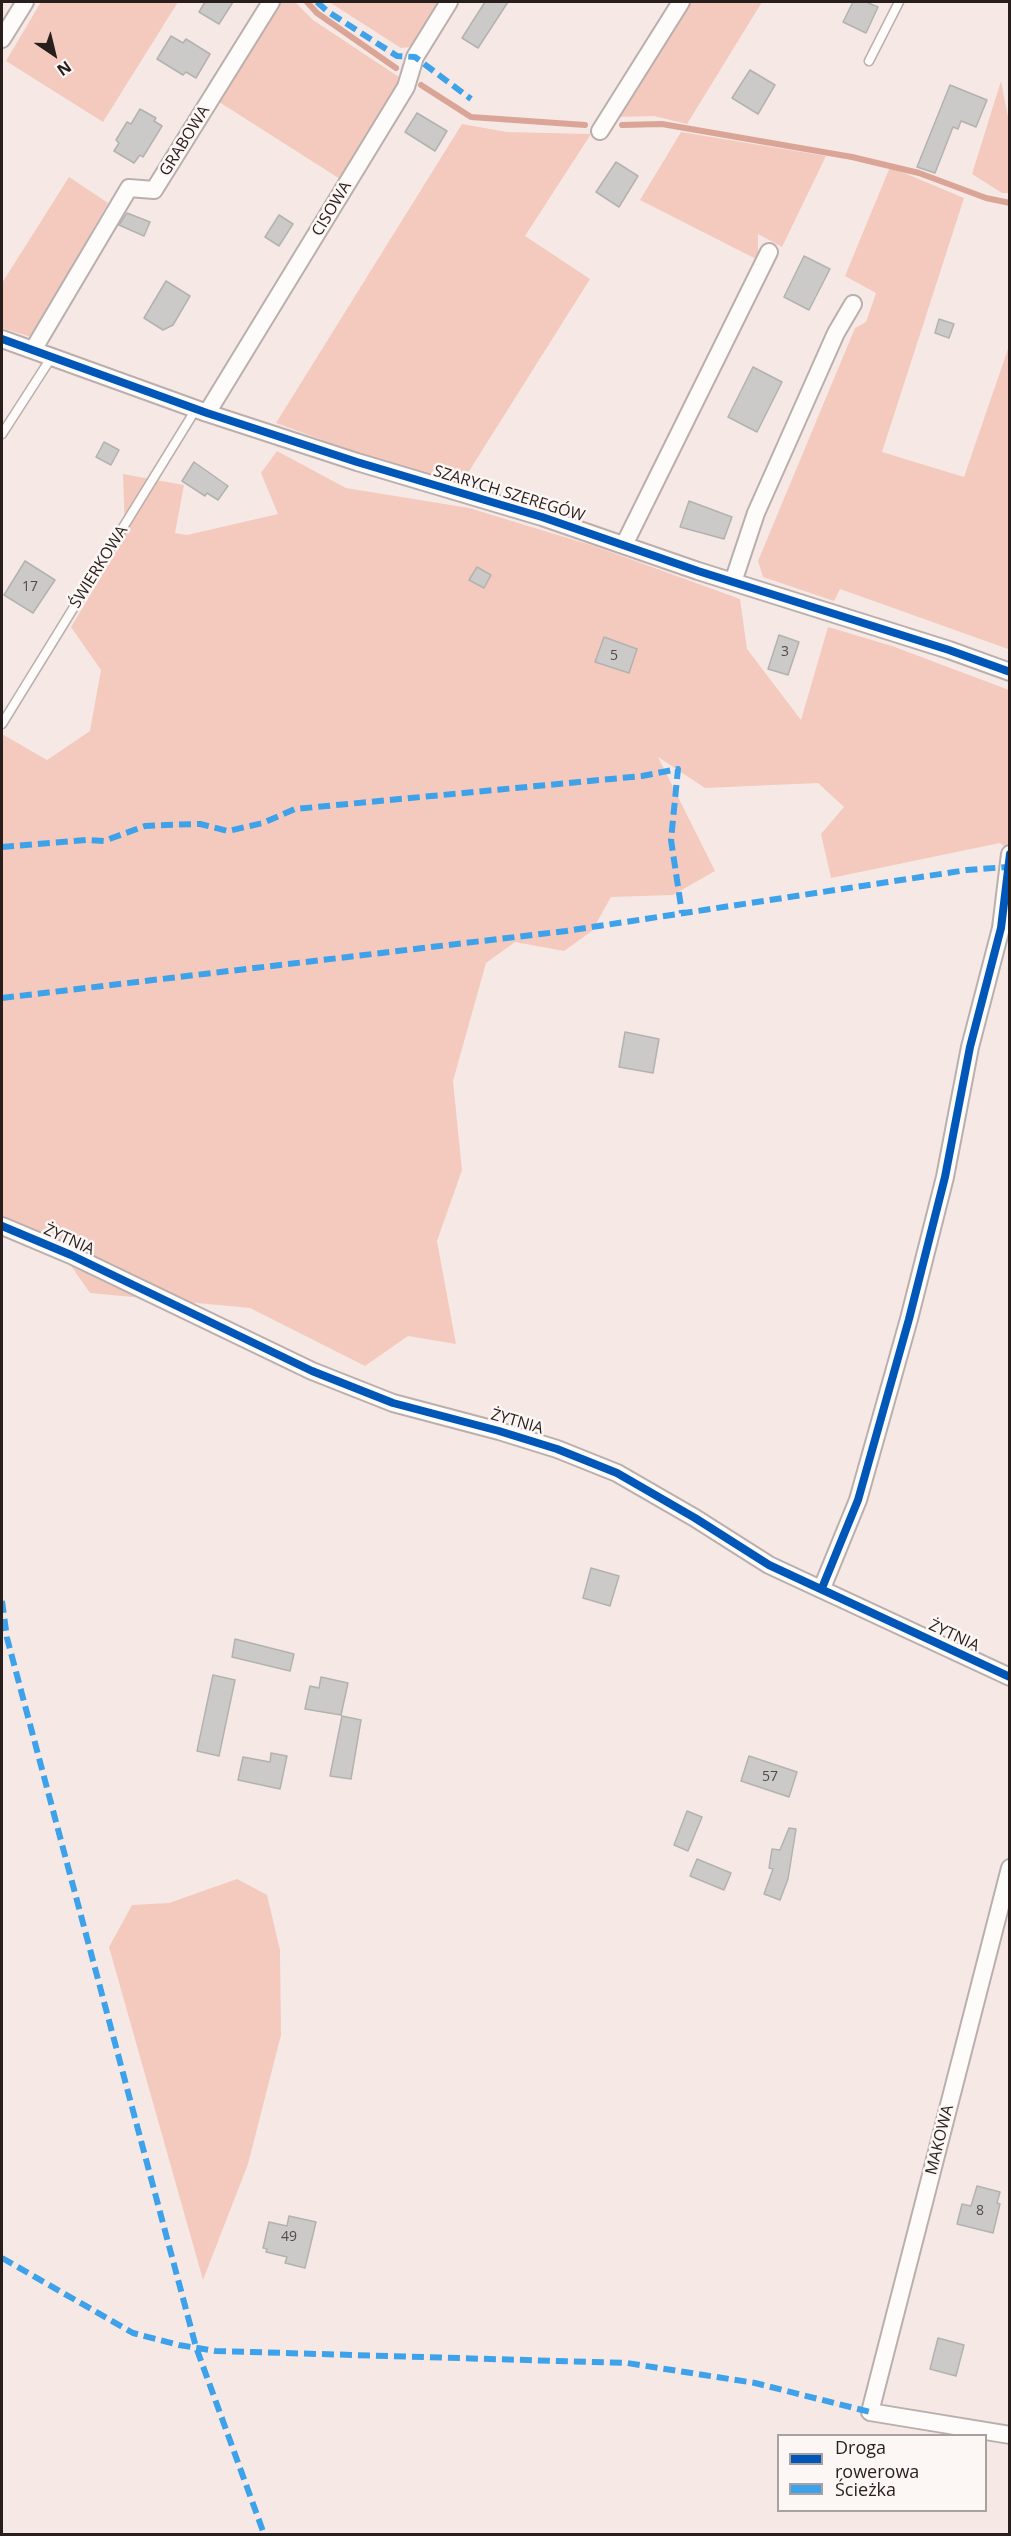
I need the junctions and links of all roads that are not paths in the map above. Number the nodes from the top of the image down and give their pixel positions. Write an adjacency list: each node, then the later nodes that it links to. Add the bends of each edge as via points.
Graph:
1 (25, 2): 6 (street)
2 (271, 2): 12 (street, GRABOWA, via 154,190 129,188)
3 (449, 2): 14 (street, CISOWA, via 415,57 406,87)
4 (681, 2): 8 (street)
5 (899, 2): 7 (lane)
6 (2, 39)
7 (868, 61)
8 (600, 131)
9 (770, 252): 16 (street)
10 (853, 304): 17 (street, via 836,333 756,513)
11 (2, 339): 12 (street, SZARYCH SZEREGÓW)
12 (33, 350): 13 (street, SZARYCH SZEREGÓW)
13 (51, 358): 14 (street, SZARYCH SZEREGÓW); 15 (lane)
14 (202, 411): 16 (street, SZARYCH SZEREGÓW); 19 (lane, ŚWIERKOWA)
15 (2, 434)
16 (624, 545): 17 (street, SZARYCH SZEREGÓW)
17 (733, 582): 18 (street, SZARYCH SZEREGÓW)
18 (1010, 672)
19 (2, 724)
20 (1010, 854): 22 (street, via 1001,928 969,1047 945,1176 909,1319 858,1500)
21 (2, 1226): 22 (street, ŻYTNIA, via 312,1371 393,1403 557,1449 617,1473 769,1565)
22 (822, 1588): 23 (street, ŻYTNIA)
23 (1010, 1677)
24 (1010, 1868): 25 (street, MAKOWA, via 870,2412)
25 (1010, 2435)

